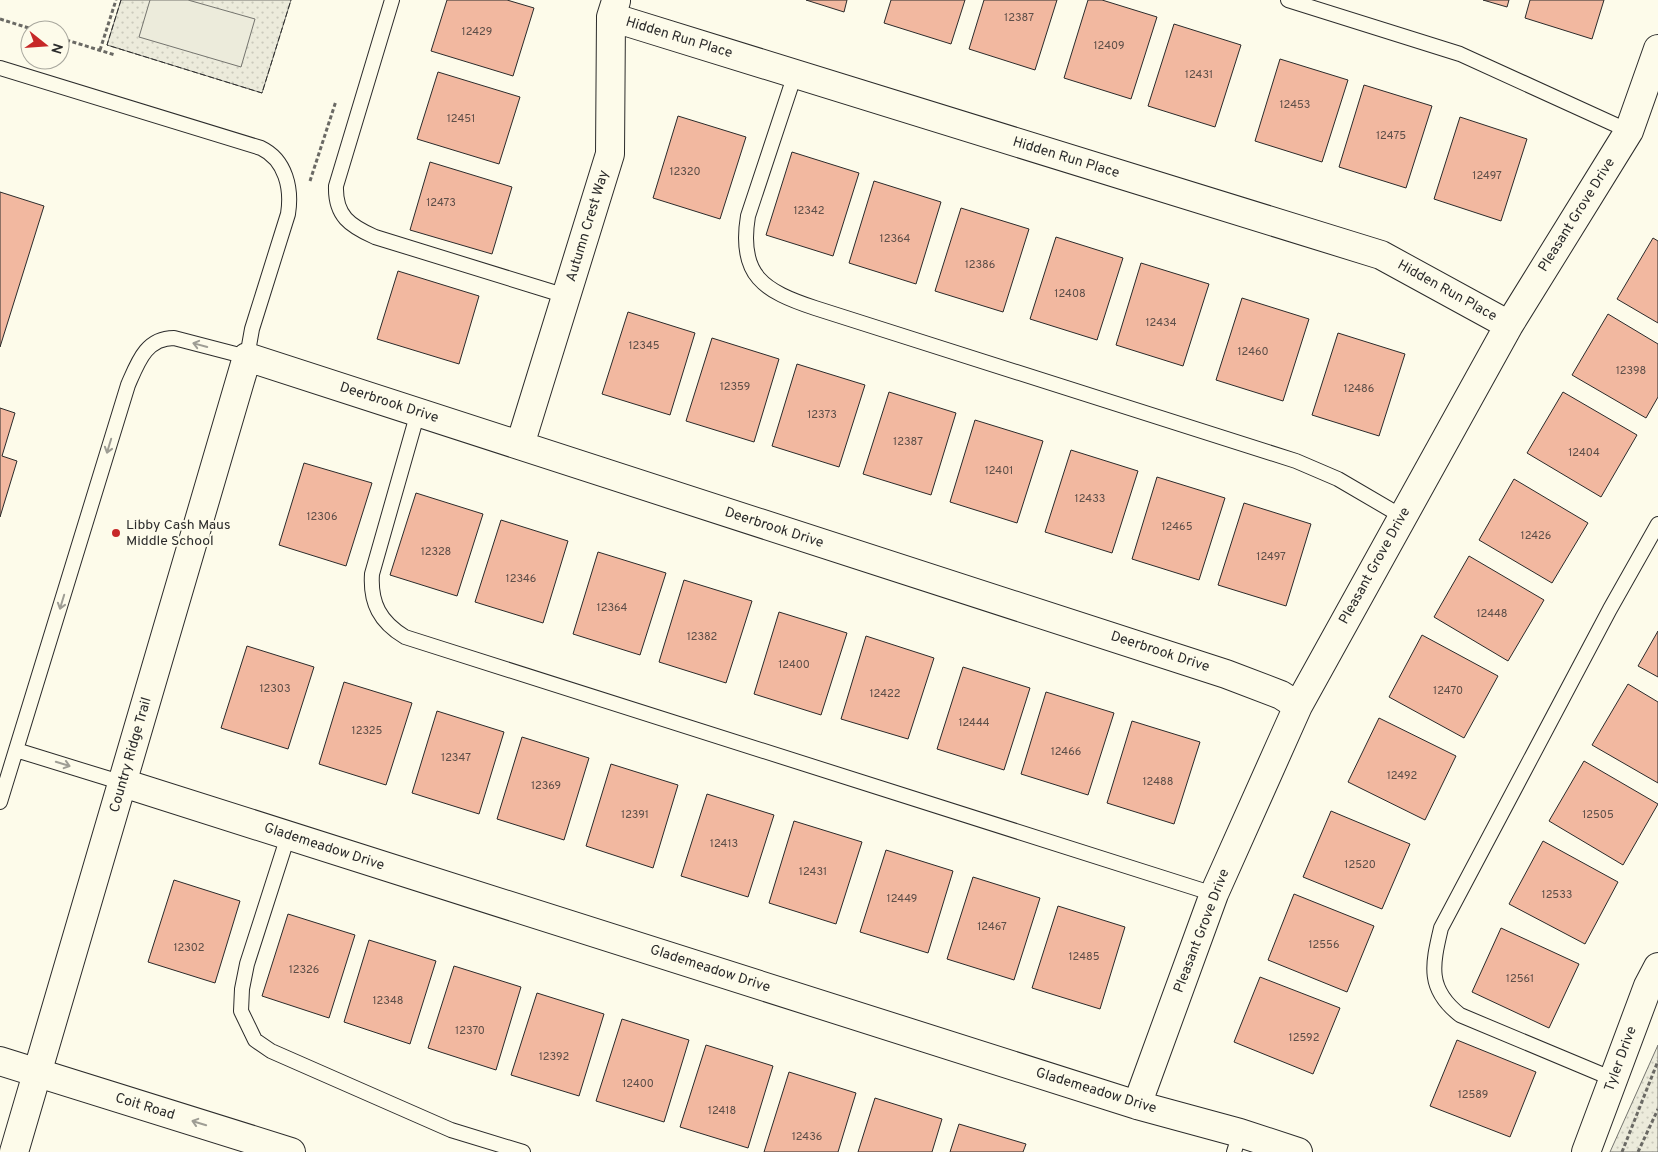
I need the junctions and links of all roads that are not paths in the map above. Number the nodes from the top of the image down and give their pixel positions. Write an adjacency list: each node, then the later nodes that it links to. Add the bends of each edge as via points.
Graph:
1 (392, 0): 8 (lane, via 336,186 336,199 342,212 353,227 375,237)
2 (1288, 0): 7 (lane, via 1460,54)
3 (614, 9): 6 (street, Hidden Run Place); 8 (street, Autumn Crest Way, via 610,154)
4 (1658, 49): 7 (street, Pleasant Grove Drive)
5 (0, 68): 10 (lane, via 261,148 276,159 285,174 290,200 288,214 252,329)
6 (795, 74): 9 (street, Hidden Run Place, via 1381,255); 13 (lane, via 748,216 746,231 748,259 757,277 771,290 815,308 1296,461 1338,479)
7 (1629, 132): 9 (street, Pleasant Grove Drive)
8 (566, 296): 12 (street, Autumn Crest Way)
9 (1509, 325): 13 (street, Pleasant Grove Drive)
10 (247, 357): 11 (street, Deerbrook Drive); 16 (lane, one-way to 16, via 164,338 154,342 137,364); 17 (street, Country Ridge Trail)
11 (418, 412): 12 (street, Deerbrook Drive); 20 (lane, via 372,574 376,610 384,622 399,634)
12 (520, 445): 15 (street, Deerbrook Drive, via 1226,674 1281,695)
13 (1402, 516): 15 (street, Pleasant Grove Drive)
14 (1658, 524): 24 (lane, via 1441,928 1434,959 1440,994 1460,1015)
15 (1298, 706): 20 (street, Pleasant Grove Drive)
16 (16, 750): 17 (lane, one-way to 17); 18 (lane)
17 (123, 783): 19 (street, Glademeadow Drive); 23 (street, Country Ridge Trail)
18 (0, 802)
19 (288, 836): 25 (street, Glademeadow Drive); 29 (lane, via 242,989 242,1011 255,1040 451,1130)
20 (1214, 894): 25 (street, Pleasant Grove Drive)
21 (1658, 967): 24 (street, Tyler Drive)
22 (0, 1061): 23 (street, Coit Road)
23 (38, 1073): 27 (street, Country Ridge Trail); 28 (street, Coit Road, one-way to 23)
24 (1613, 1079): 31 (street, Tyler Drive)
25 (1137, 1104): 26 (street, Glademeadow Drive)
26 (1237, 1142): 30 (street, Glademeadow Drive)
27 (14, 1152)
28 (291, 1152)
29 (523, 1152)
30 (1298, 1152)
31 (1586, 1152)

